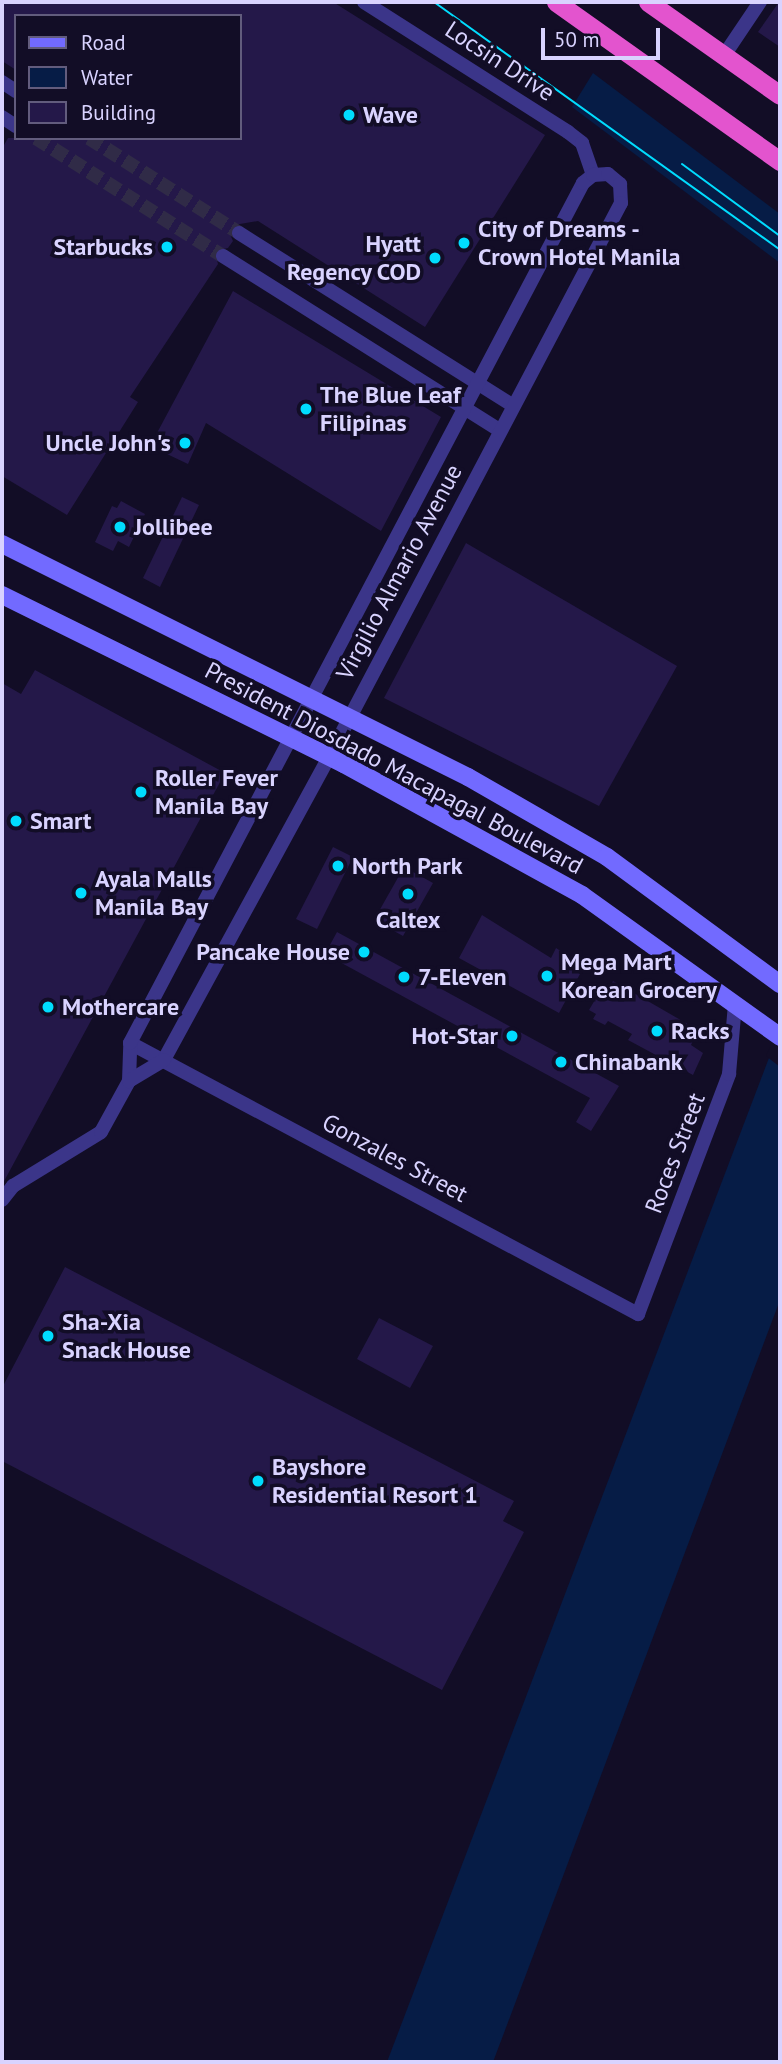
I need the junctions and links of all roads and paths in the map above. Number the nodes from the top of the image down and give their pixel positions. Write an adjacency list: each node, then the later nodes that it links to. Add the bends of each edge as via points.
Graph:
1 (364, 2): 8 (street, Locsin Drive, via 568,132 582,143)
2 (555, 2): 7 (highway)
3 (648, 2): 5 (highway)
4 (760, 2): 5 (street)
5 (724, 54): 6 (highway)
6 (780, 95)
7 (780, 161)
8 (593, 175): 11 (street, Virgilio Almario Avenue, via 583,183); 12 (street, Virgilio Almario Avenue, via 615,178 623,193 621,203)
9 (239, 233): 11 (street)
10 (223, 256): 13 (street)
11 (479, 385): 12 (street); 13 (street, Virgilio Almario Avenue)
12 (512, 405): 14 (street, Virgilio Almario Avenue)
13 (466, 409): 14 (street); 17 (street, Virgilio Almario Avenue)
14 (499, 430): 18 (street, Virgilio Almario Avenue)
15 (2, 544): 17 (main road, President Diosdado Macapagal Boulevard)
16 (2, 595): 19 (main road, President Diosdado Macapagal Boulevard)
17 (313, 700): 18 (main road, President Diosdado Macapagal Boulevard); 19 (street, Virgilio Almario Avenue)
18 (349, 718): 20 (street, Virgilio Almario Avenue); 21 (main road, President Diosdado Macapagal Boulevard, via 468,777 607,858)
19 (293, 738): 20 (main road, President Diosdado Macapagal Boulevard); 24 (street, Virgilio Almario Avenue)
20 (329, 757): 22 (main road, President Diosdado Macapagal Boulevard, via 582,895); 25 (street, Virgilio Almario Avenue)
21 (779, 984)
22 (735, 1004): 23 (main road, President Diosdado Macapagal Boulevard); 28 (street, Roces Street, via 729,1074)
23 (780, 1037)
24 (130, 1043): 25 (street, Gonzales Street); 26 (street)
25 (164, 1060): 26 (street); 28 (street, Gonzales Street)
26 (129, 1081): 27 (street, via 101,1132 13,1186)
27 (4, 1200)
28 (638, 1314)

